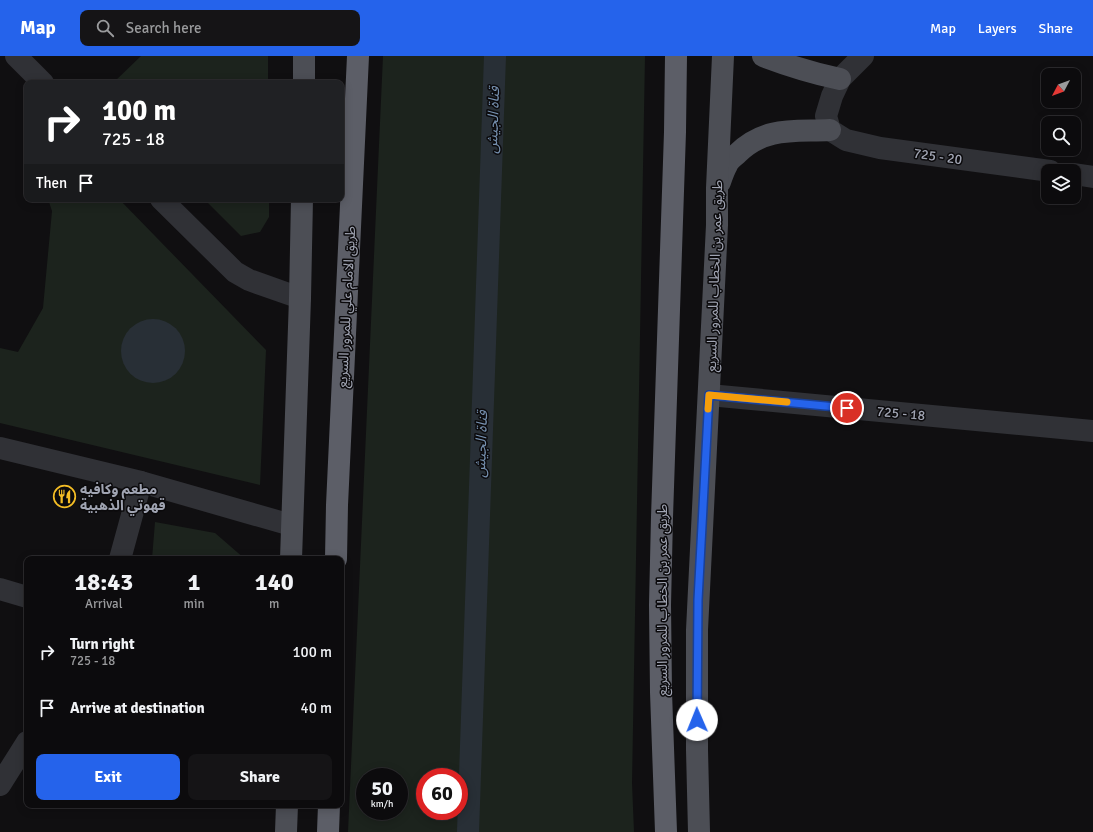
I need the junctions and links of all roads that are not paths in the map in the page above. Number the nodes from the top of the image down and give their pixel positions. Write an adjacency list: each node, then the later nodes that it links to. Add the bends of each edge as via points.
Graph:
1 (16, 56): 9 (street)
2 (304, 56): 10 (main road)
3 (358, 56): 26 (highway, طريق الامام علي للمرور السريع)
4 (676, 56): 35 (highway, طريق عمر بن الخطاب للمرور السريع, via 660,605)
5 (723, 56): 15 (main road, طريق عمر بن الخطاب للمرور السريع)
6 (763, 56): 8 (main road)
7 (863, 56): 8 (street)
8 (840, 79): 11 (street, via 826,116)
9 (40, 80)
10 (304, 80)
11 (830, 130): 12 (street, 725 - 20, via 846,140 880,148); 15 (main road, via 790,130 755,140 728,163)
12 (1041, 170)
13 (1081, 175): 14 (street)
14 (1093, 177)
15 (717, 188): 19 (main road, طريق عمر بن الخطاب للمرور السريع)
16 (164, 202): 18 (street, via 235,272 249,280)
17 (302, 202): 18 (main road)
18 (300, 298): 23 (main road)
19 (709, 395): 20 (street, 725 - 18); 36 (main road, طريق عمر بن الخطاب للمرور السريع, via 697,630)
20 (1093, 431)
21 (0, 448): 22 (street)
22 (142, 482): 23 (street); 24 (street)
23 (291, 525): 25 (main road)
24 (121, 556)
25 (291, 556)
26 (336, 556)
27 (0, 589): 28 (street)
28 (24, 596)
29 (24, 747): 30 (street)
30 (0, 785)
31 (287, 808): 33 (main road)
32 (329, 808): 34 (highway)
33 (286, 832)
34 (328, 832)
35 (666, 832)
36 (699, 832)

